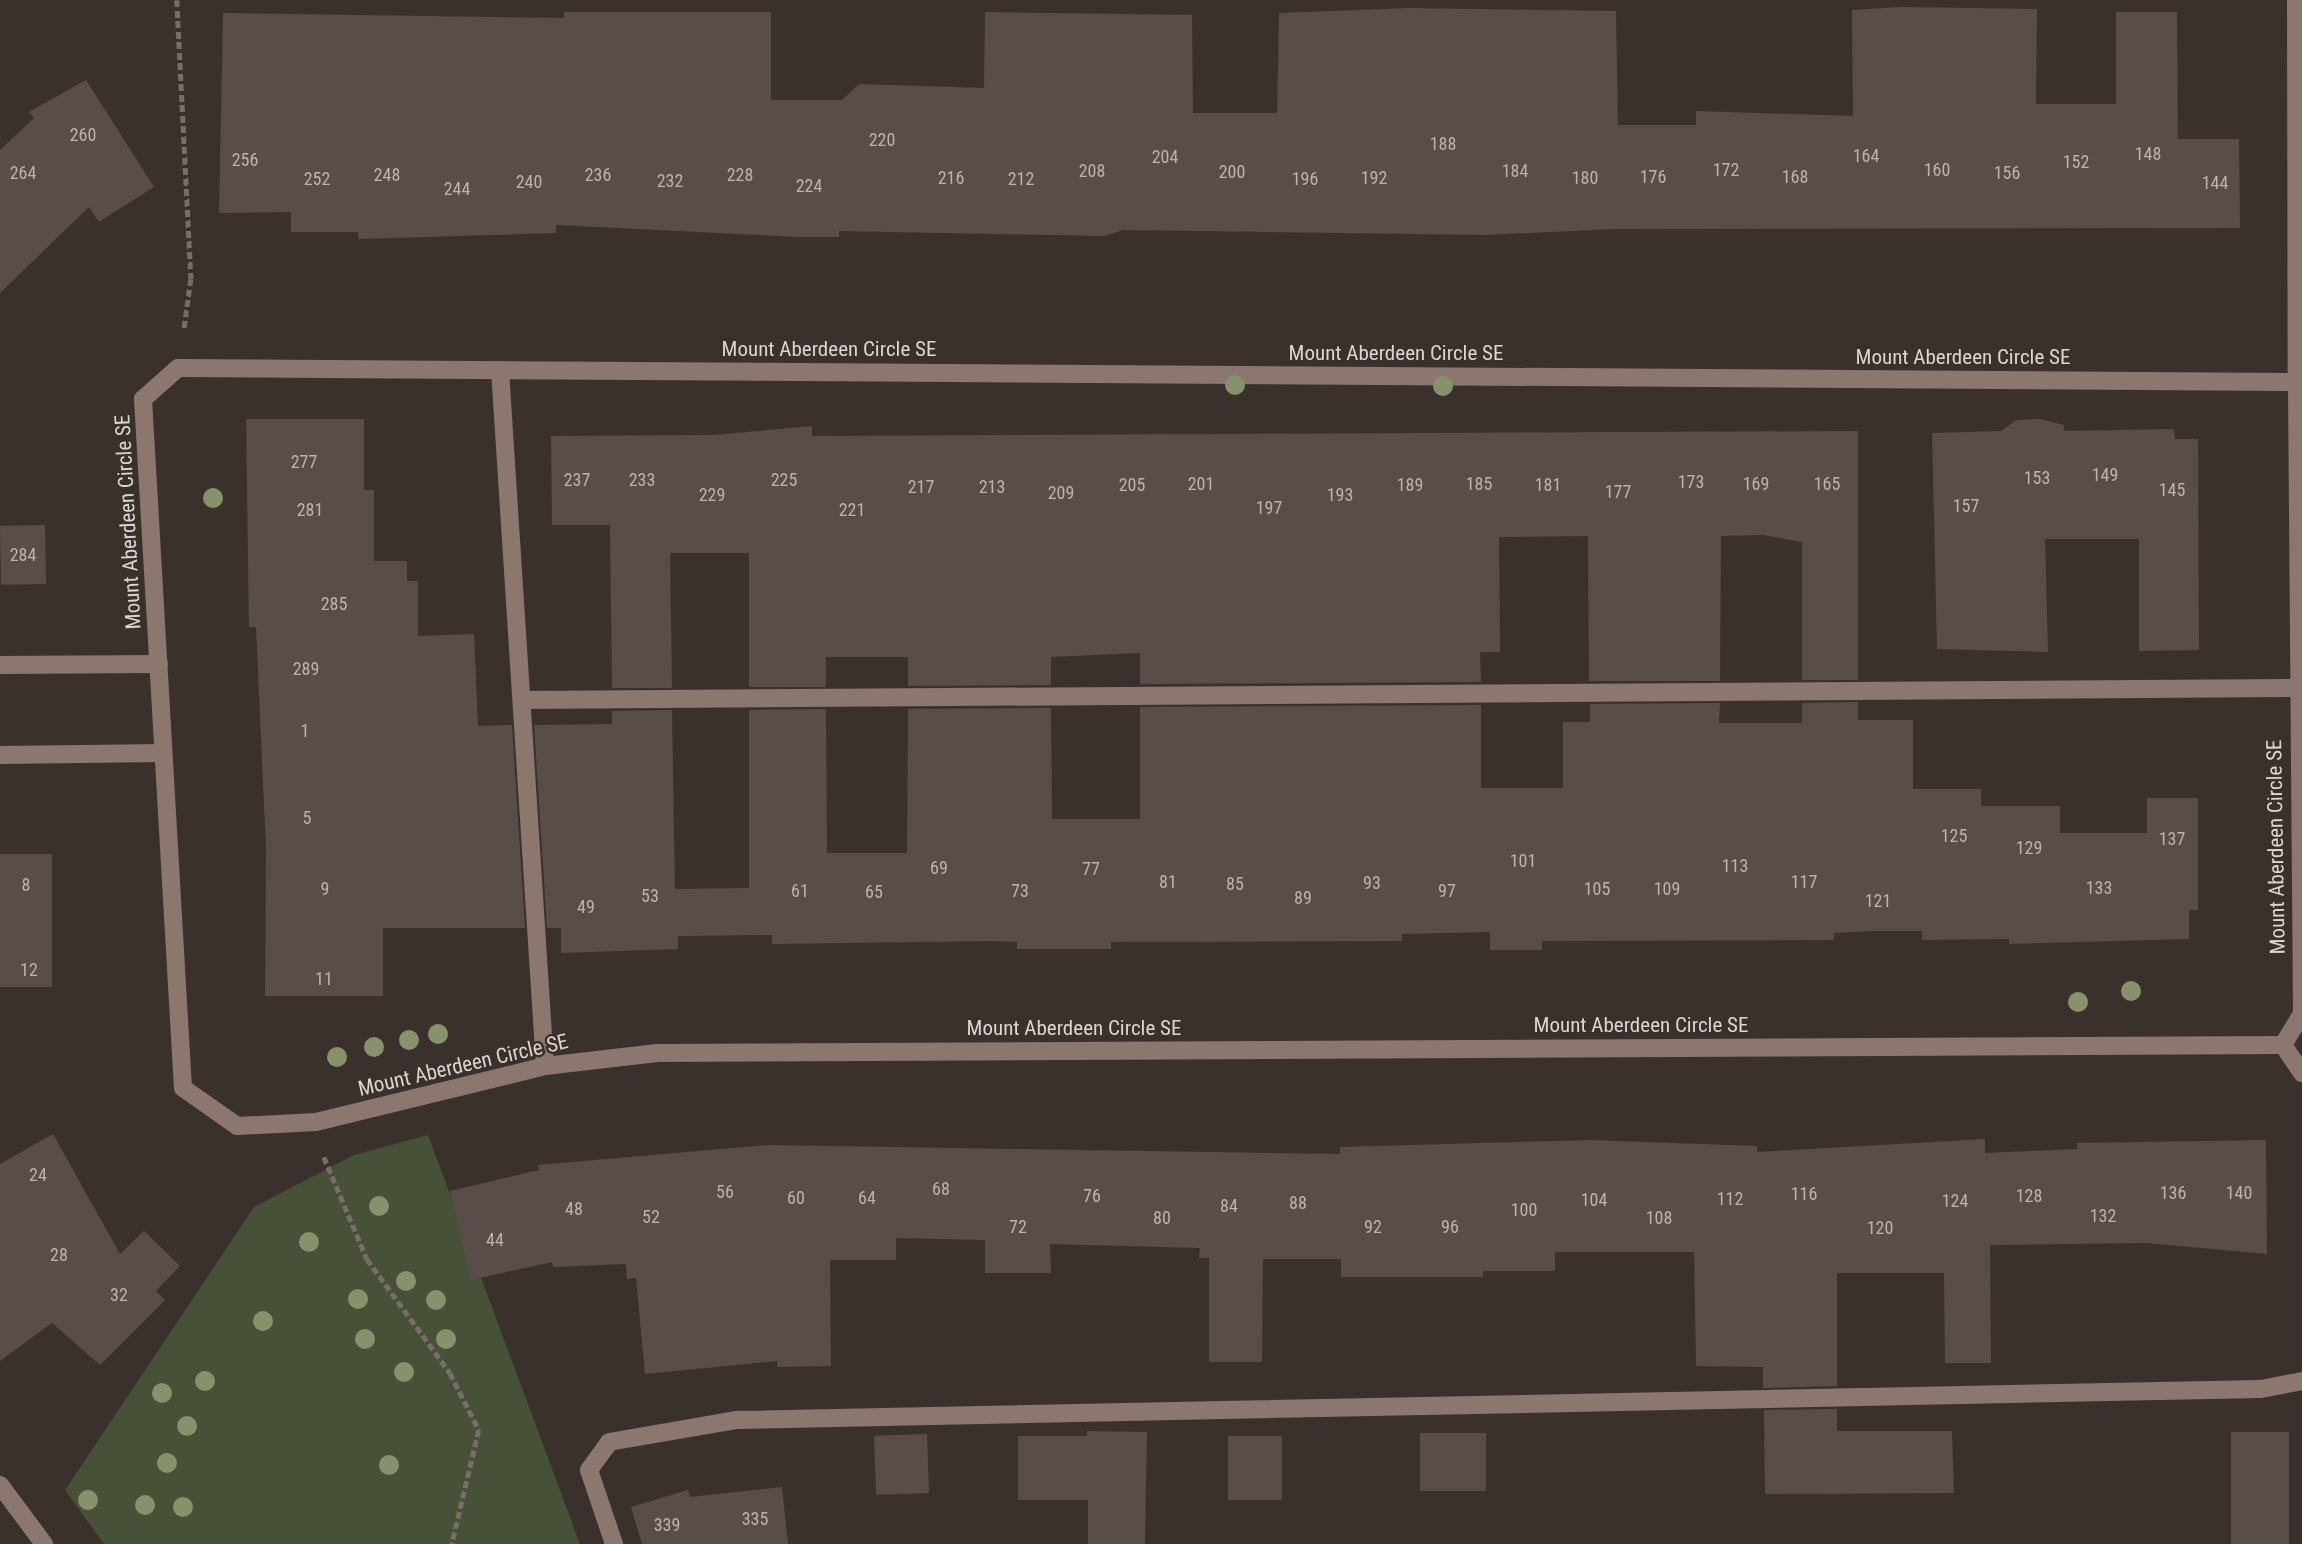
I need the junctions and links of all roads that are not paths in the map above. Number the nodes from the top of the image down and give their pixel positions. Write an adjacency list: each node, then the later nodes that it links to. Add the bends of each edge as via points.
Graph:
1 (2296, 0): 3 (street)
2 (500, 370): 3 (street, Mount Aberdeen Circle SE); 4 (street, Mount Aberdeen Circle SE, via 178,368 143,398); 7 (street)
3 (2297, 382): 6 (street, Mount Aberdeen Circle SE)
4 (159, 664): 5 (street); 8 (street, Mount Aberdeen Circle SE)
5 (0, 665)
6 (2297, 688): 7 (street); 10 (street, Mount Aberdeen Circle SE)
7 (522, 700): 12 (street)
8 (163, 752): 9 (street); 12 (street, Mount Aberdeen Circle SE, via 183,1088 237,1126 316,1122)
9 (0, 755)
10 (2302, 1012): 11 (street, Mount Aberdeen Circle SE)
11 (2283, 1045): 12 (street, Mount Aberdeen Circle SE, via 671,1053); 13 (street)
12 (545, 1066)
13 (2302, 1073)
14 (2302, 1381): 17 (street, via 2261,1389 737,1420 609,1442 589,1470)
15 (0, 1485): 16 (street)
16 (44, 1544)
17 (614, 1544)

